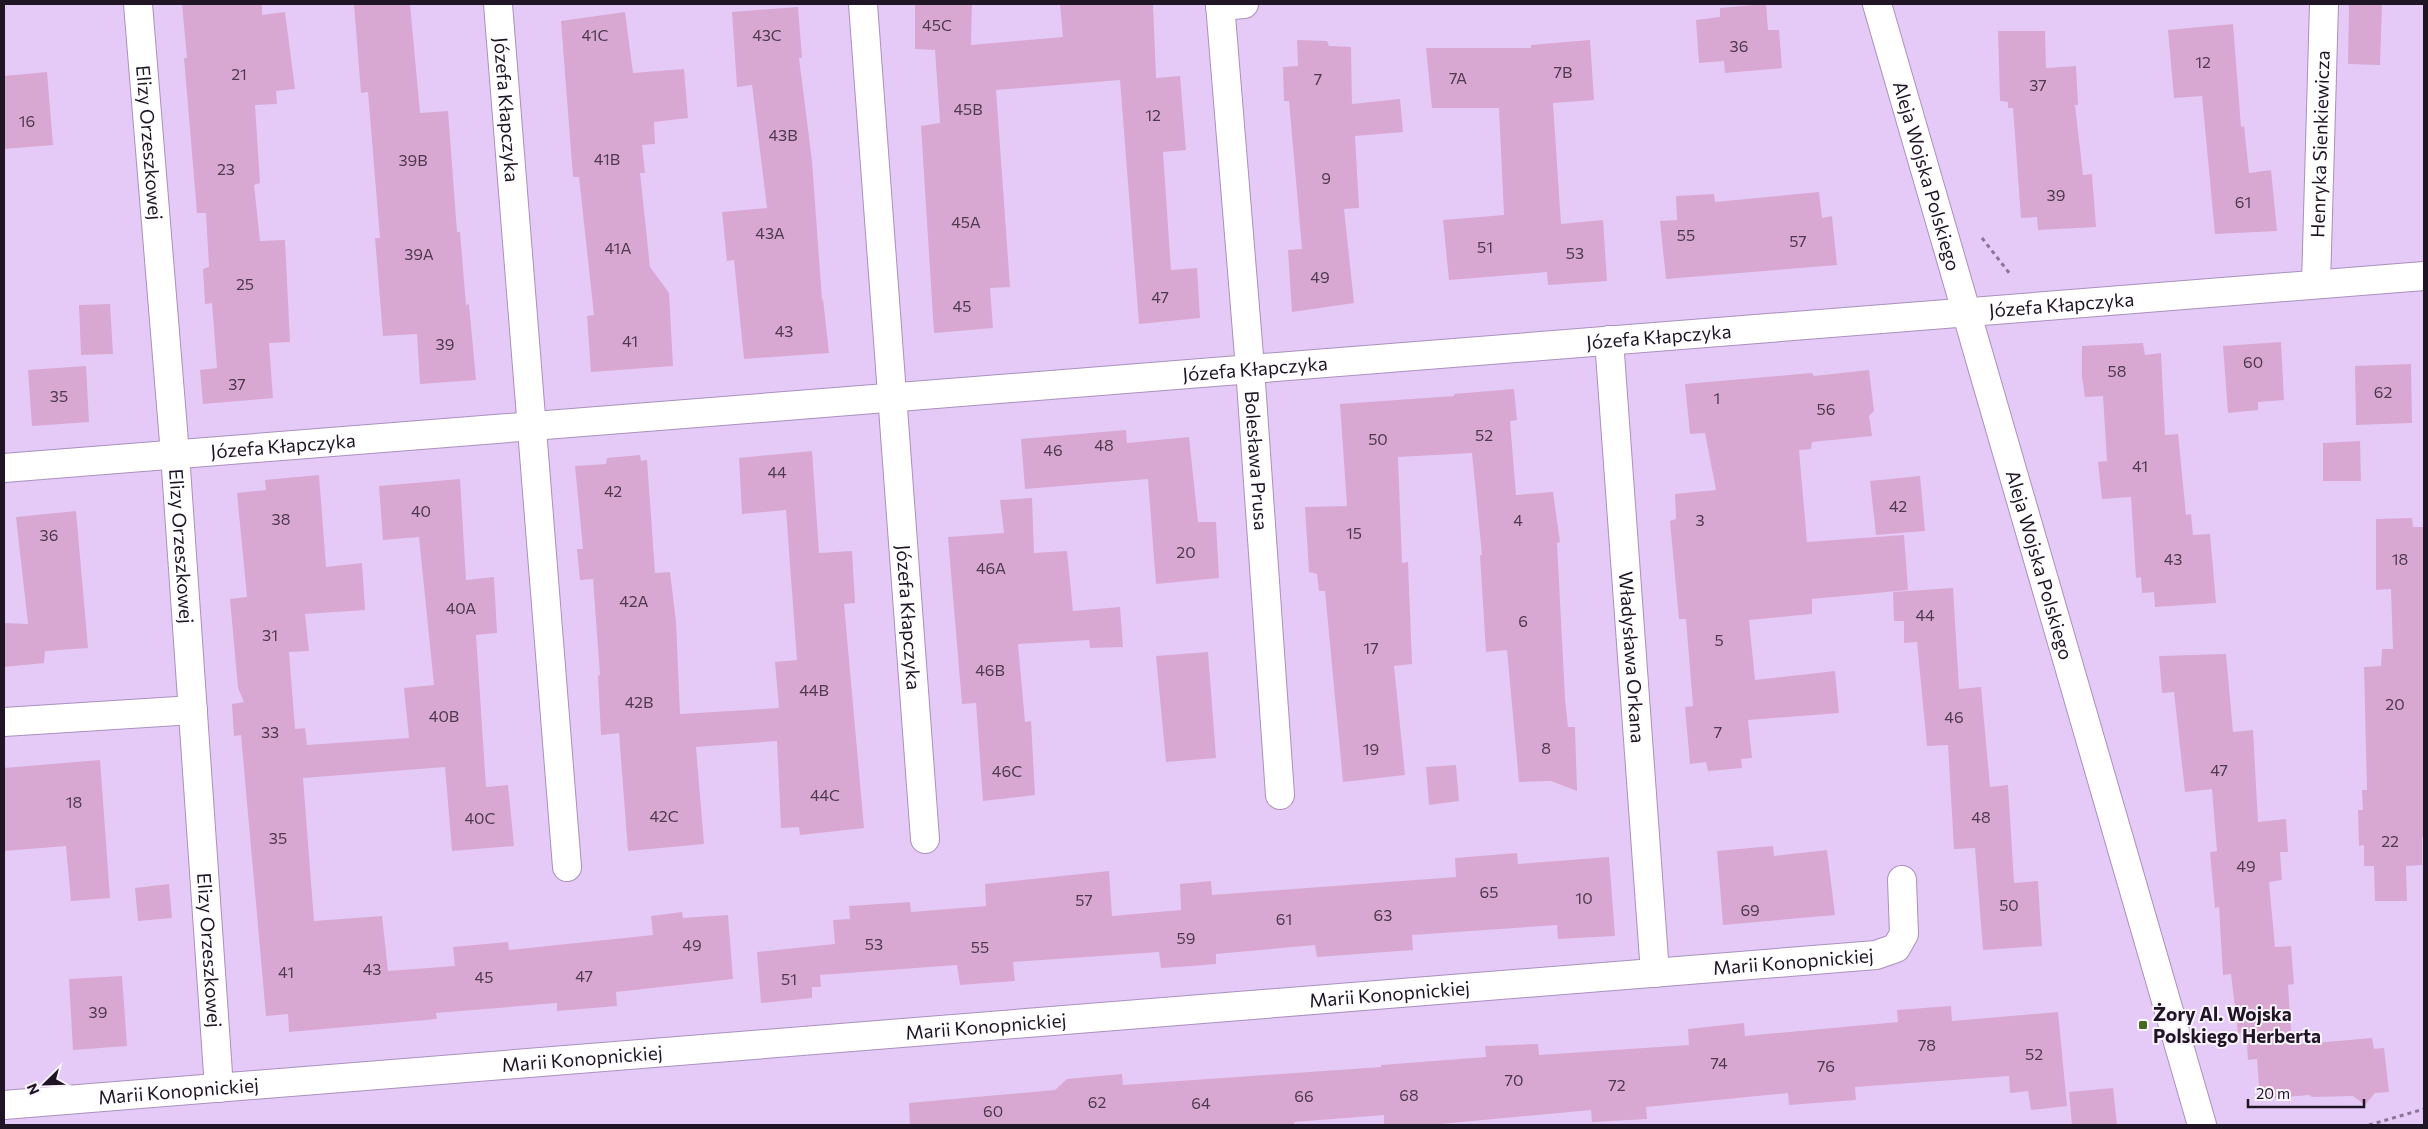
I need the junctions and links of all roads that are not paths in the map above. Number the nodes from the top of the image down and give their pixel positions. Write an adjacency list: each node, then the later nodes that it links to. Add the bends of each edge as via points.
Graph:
1 (138, 4): 14 (street, Elizy Orzeszkowej)
2 (498, 4): 13 (street, Józefa Kłapczyka)
3 (863, 4): 12 (street, Józefa Kłapczyka)
4 (1228, 4): 11 (street, Bolesława Prusa)
5 (1878, 4): 9 (street, Aleja Wojska Polskiego)
6 (2324, 4): 8 (street, Henryka Sienkiewicza)
7 (2424, 276): 8 (street, Józefa Kłapczyka)
8 (2316, 284): 9 (street, Józefa Kłapczyka)
9 (1967, 311): 10 (street, Józefa Kłapczyka); 25 (street, Aleja Wojska Polskiego)
10 (1609, 340): 11 (street, Józefa Kłapczyka); 22 (street, Władysława Orkana)
11 (1250, 368): 12 (street, Józefa Kłapczyka); 18 (street, Bolesława Prusa)
12 (892, 396): 13 (street, Józefa Kłapczyka); 19 (street, Józefa Kłapczyka)
13 (531, 426): 14 (street, Józefa Kłapczyka); 20 (street, Józefa Kłapczyka)
14 (175, 454): 15 (street, Józefa Kłapczyka); 16 (street, Elizy Orzeszkowej)
15 (4, 468)
16 (193, 710): 17 (street); 23 (street, Elizy Orzeszkowej)
17 (4, 722)
18 (1280, 795)
19 (925, 839)
20 (567, 867)
21 (1902, 880): 22 (street, Marii Konopnickiej, via 1904,934 1896,948 1876,956)
22 (1655, 973): 23 (street, Marii Konopnickiej)
23 (219, 1088): 24 (street, Marii Konopnickiej)
24 (4, 1105)
25 (2202, 1125)

